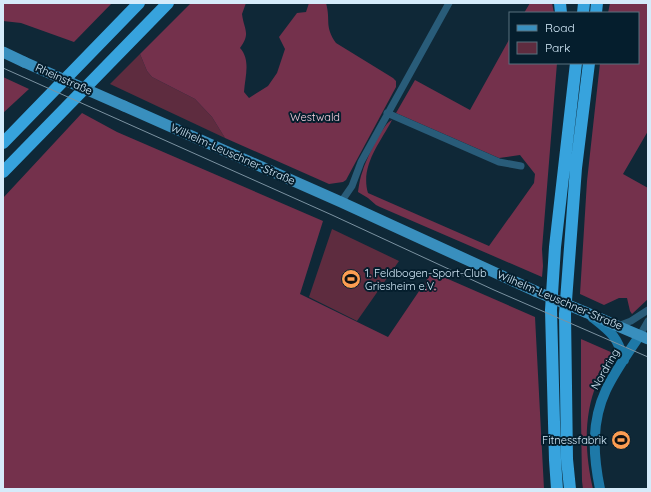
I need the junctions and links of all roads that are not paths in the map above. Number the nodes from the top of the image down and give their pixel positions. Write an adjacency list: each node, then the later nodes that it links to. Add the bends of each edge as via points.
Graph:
1 (139, 3): 11 (highway)
2 (168, 3): 13 (highway)
3 (449, 3): 10 (street)
4 (3, 52): 9 (main road, Rheinstraße, bridge)
5 (569, 64): 8 (highway)
6 (576, 64): 8 (highway)
7 (589, 64): 22 (highway, via 576,168 565,314 567,459)
8 (572, 91): 21 (highway, via 555,247 551,310)
9 (129, 108): 14 (main road, Wilhelm-Leuschner-Straße)
10 (387, 113): 12 (street, via 490,158); 14 (street, via 361,162 352,186)
11 (3, 143)
12 (521, 166)
13 (3, 172)
14 (341, 202): 16 (main road, Wilhelm-Leuschner-Straße, bridge)
15 (648, 310): 18 (street)
16 (585, 312): 18 (main road, Wilhelm-Leuschner-Straße); 20 (main road, via 617,340)
17 (648, 321): 19 (street)
18 (618, 326): 19 (main road, Wilhelm-Leuschner-Straße)
19 (644, 337): 20 (main road, Nordring)
20 (624, 360): 23 (main road, Nordring, via 606,390 596,422 594,440)
21 (557, 489)
22 (570, 489)
23 (600, 489)

